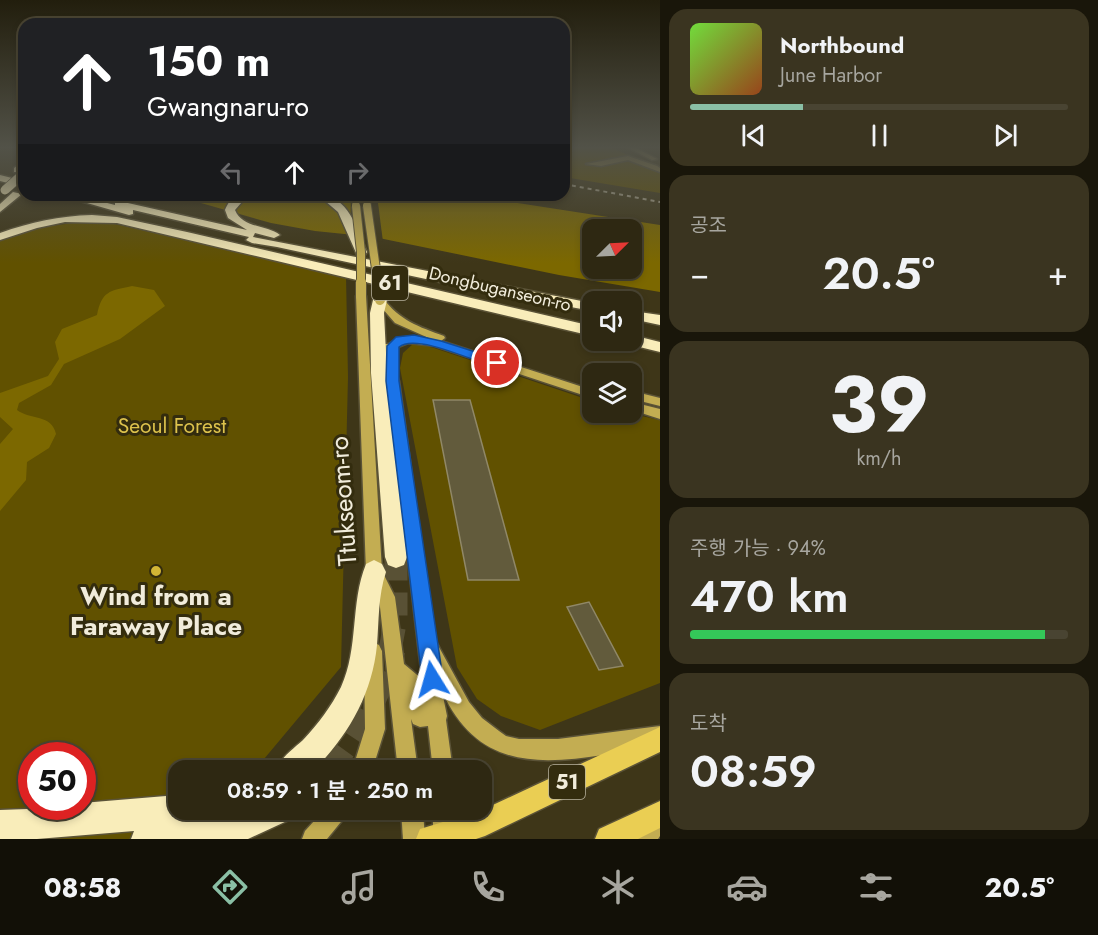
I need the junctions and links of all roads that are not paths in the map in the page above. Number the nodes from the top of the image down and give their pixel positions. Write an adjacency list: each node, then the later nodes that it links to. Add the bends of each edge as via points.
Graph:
1 (1, 185): 2 (highway)
2 (18, 188)
3 (18, 193): 11 (highway)
4 (74, 201): 12 (highway)
5 (78, 201): 14 (highway, 61, via 214,232)
6 (112, 201): 14 (highway)
7 (234, 201): 14 (highway, via 230,209 234,219)
8 (331, 201): 15 (highway, via 343,210)
9 (356, 201): 15 (main road, Ttukseom-ro, bridge)
10 (367, 201): 16 (main road, bridge)
11 (0, 209)
12 (187, 235): 13 (highway, 61, via 117,220 86,218 42,224); 20 (highway, Dongbuganseon-ro / 61)
13 (0, 237)
14 (281, 241): 17 (highway, Dongbuganseon-ro / 61)
15 (360, 252): 32 (main road, Ttukseom-ro, bridge)
16 (380, 300): 23 (main road, via 386,361); 24 (main road, via 397,322); 32 (highway)
17 (582, 305)
18 (642, 317): 19 (highway)
19 (660, 320)
20 (582, 329)
21 (642, 342): 22 (highway)
22 (660, 346)
23 (393, 381): 25 (main road, via 393,346 400,340 414,339); 33 (main road)
24 (582, 383)
25 (582, 391)
26 (642, 399): 28 (main road)
27 (642, 400): 29 (main road)
28 (660, 402)
29 (660, 406)
30 (642, 409): 31 (main road)
31 (660, 414)
32 (380, 572): 34 (main road, Ttukseom-ro); 37 (highway, via 356,682 339,718); 38 (main road, via 375,729)
33 (427, 642): 35 (main road); 36 (main road, via 439,658 461,709 482,732 504,745 549,749)
34 (396, 669): 35 (main road, via 415,684 420,717); 39 (main road, Ttukseom-ro)
35 (438, 716): 40 (main road)
36 (660, 737): 47 (main road, 51, via 475,826)
37 (303, 760)
38 (365, 760)
39 (407, 760)
40 (442, 760)
41 (168, 812): 46 (highway)
42 (660, 815): 51 (main road); 52 (main road)
43 (258, 820): 48 (highway, via 203,834)
44 (330, 820): 49 (main road)
45 (413, 820): 50 (main road)
46 (0, 826)
47 (441, 831)
48 (147, 839)
49 (313, 839)
50 (414, 839)
51 (609, 839)
52 (646, 839)

